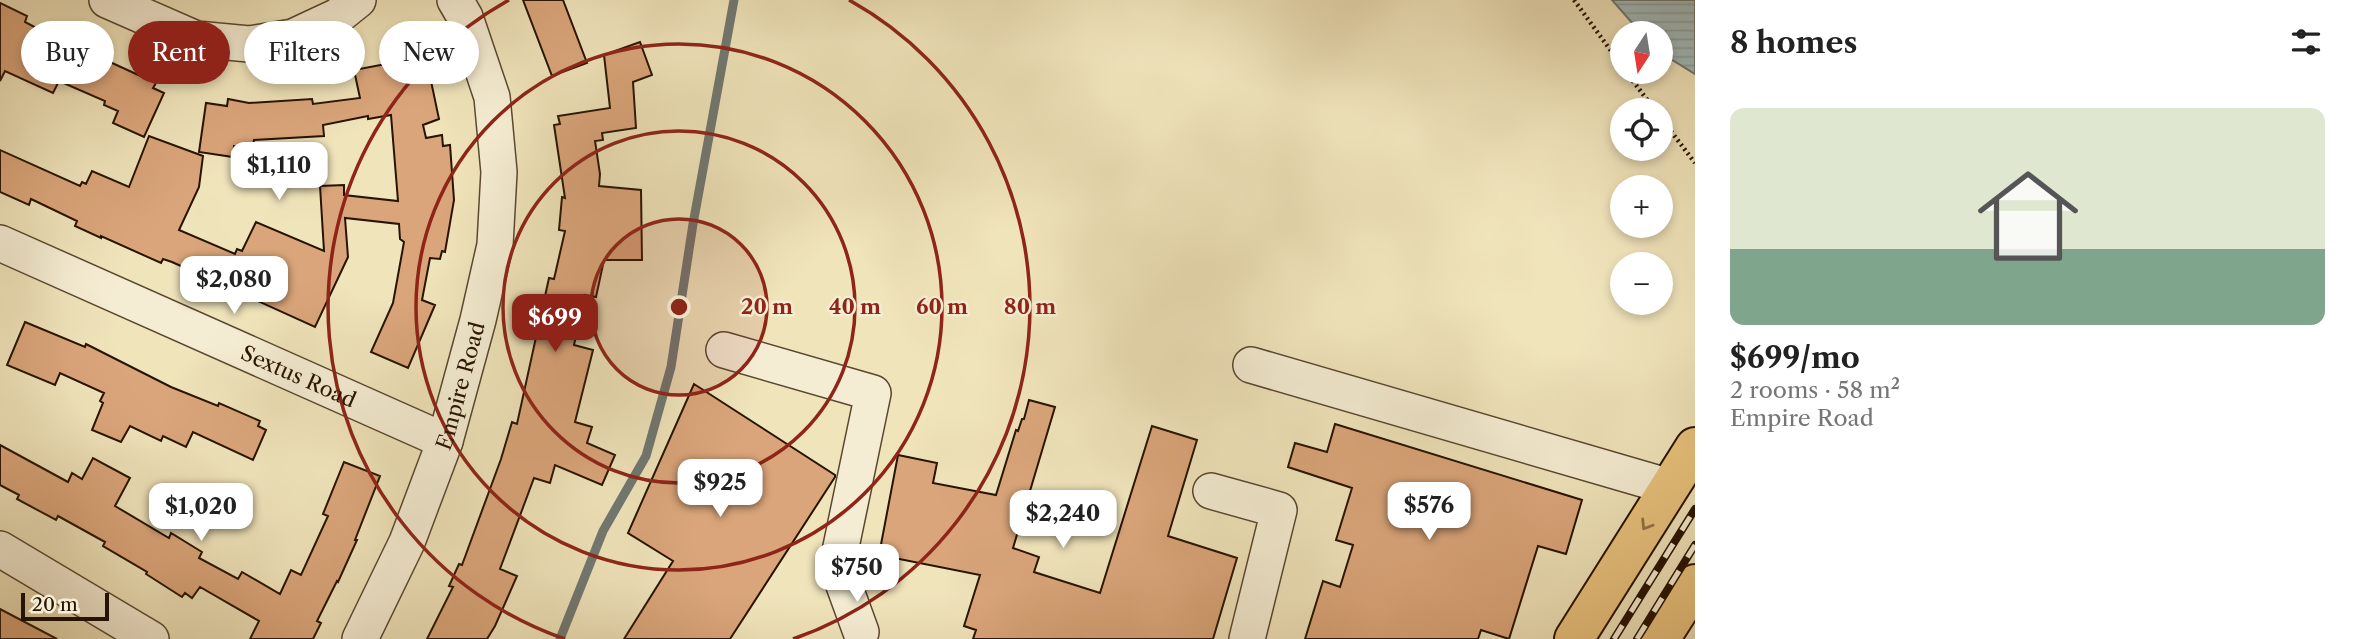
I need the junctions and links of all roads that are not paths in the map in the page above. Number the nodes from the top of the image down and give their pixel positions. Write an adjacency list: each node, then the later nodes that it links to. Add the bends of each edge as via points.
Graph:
1 (107, 0): 2 (street, via 196,39 249,44 293,37 338,16)
2 (358, 0)
3 (455, 0): 7 (street, Empire Road, via 492,97 499,172 495,245)
4 (0, 243): 7 (street, Sextus Road)
5 (724, 350): 13 (street, via 873,393 837,566)
6 (1251, 365): 9 (street)
7 (445, 441): 15 (street, Empire Road, via 407,542)
8 (1695, 447): 9 (main road)
9 (1670, 487): 17 (main road, one-way to 17)
10 (1211, 491): 16 (street, via 1279,510)
11 (0, 549): 14 (street)
12 (1695, 584): 18 (main road)
13 (863, 637)
14 (150, 639)
15 (360, 639)
16 (1247, 639)
17 (1574, 639)
18 (1660, 639)

